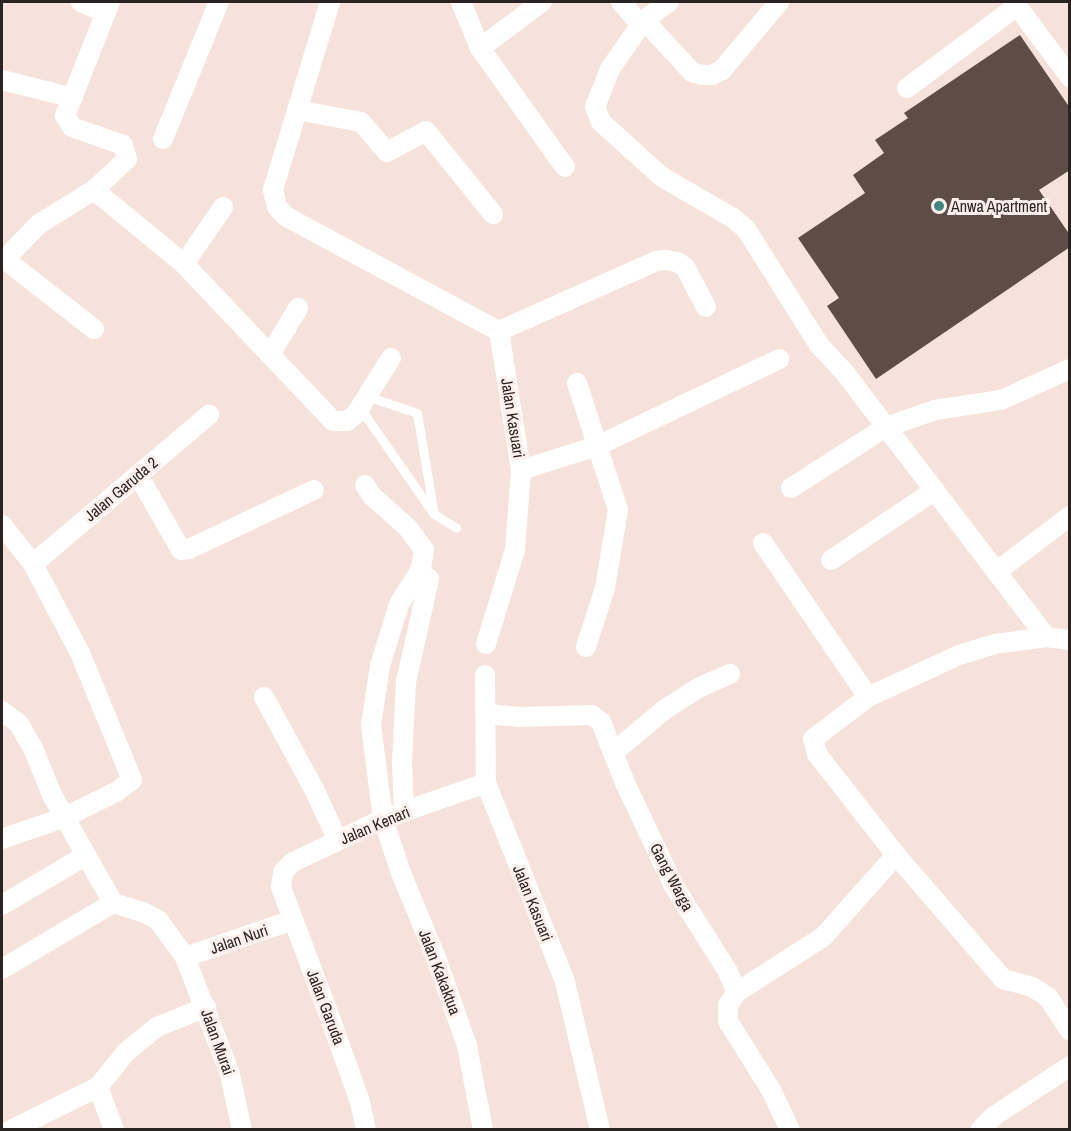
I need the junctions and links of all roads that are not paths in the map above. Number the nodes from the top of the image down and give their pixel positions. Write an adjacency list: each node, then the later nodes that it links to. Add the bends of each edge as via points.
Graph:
1 (81, 2): 10 (street)
2 (219, 2): 18 (street)
3 (330, 2): 17 (street)
4 (461, 2): 12 (street)
5 (542, 2): 12 (street)
6 (621, 2): 11 (street)
7 (669, 2): 11 (street)
8 (779, 2): 11 (street, via 722,70 712,75 692,72)
9 (1013, 3): 13 (street); 15 (street)
10 (108, 7): 16 (street)
11 (642, 22): 35 (street, via 610,69 595,107 601,122 662,177 734,218 746,229 819,345)
12 (480, 48): 19 (street)
13 (1070, 77)
14 (2, 80): 16 (street)
15 (907, 88)
16 (73, 98): 20 (street, via 65,116 72,127 123,145 127,151 127,159)
17 (297, 110): 22 (street, via 361,122 387,152 426,131); 27 (street, via 273,190 277,207 285,216)
18 (163, 139)
19 (565, 167)
20 (94, 190): 23 (street); 26 (street, via 39,224 7,257 7,261)
21 (223, 207): 23 (street)
22 (493, 214)
23 (184, 264): 28 (street)
24 (706, 307): 27 (street, via 685,267 677,262 656,261)
25 (298, 308): 28 (street)
26 (94, 329)
27 (499, 331): 37 (street, Jalan Kasuari)
28 (270, 355): 33 (street, via 333,421 347,421)
29 (391, 358): 33 (street)
30 (779, 359): 36 (street)
31 (1070, 369): 35 (street, via 1001,400 935,410)
32 (577, 383): 36 (street)
33 (363, 402): 43 (lane); 43 (lane, via 417,413)
34 (209, 416): 38 (street, Jalan Garuda 2)
35 (886, 427): 40 (street); 42 (street)
36 (597, 446): 37 (street); 55 (street, via 618,510 605,588)
37 (521, 470): 54 (street, Jalan Kasuari, via 515,550)
38 (138, 475): 41 (street, via 181,550); 49 (street, Jalan Garuda 2)
39 (365, 485): 66 (street, Jalan Kakaktua, via 424,550 421,569 399,604 380,666 374,702 371,725)
40 (790, 488)
41 (314, 490)
42 (935, 490): 48 (street); 50 (street)
43 (434, 514): 46 (lane)
44 (1070, 516): 50 (street)
45 (2, 525): 49 (street)
46 (456, 528)
47 (763, 543): 59 (street)
48 (831, 560)
49 (33, 564): 65 (street, via 80,653 132,780)
50 (996, 572): 52 (street)
51 (429, 579): 64 (street, via 406,682)
52 (1046, 636): 53 (street); 59 (street, via 978,648)
53 (1070, 640)
54 (486, 644)
55 (585, 647)
56 (730, 674): 62 (street, via 698,688 664,710)
57 (485, 675): 61 (street, Jalan Kasuari)
58 (264, 697): 68 (street)
59 (868, 697): 69 (street, via 813,739 817,753)
60 (2, 711): 65 (street, via 19,724 33,748)
61 (486, 714): 62 (street, Gang Warga, via 592,715 605,728); 63 (street, Jalan Kasuari)
62 (614, 752): 77 (street, Gang Warga, via 674,886)
63 (486, 783): 64 (street, Jalan Kenari); 87 (street, Jalan Kasuari, via 565,982)
64 (404, 812): 66 (street, Jalan Kenari)
65 (63, 818): 67 (street); 70 (street)
66 (383, 819): 68 (street, Jalan Kenari); 86 (street, Jalan Kakaktua, via 467,1046)
67 (2, 839)
68 (338, 841): 71 (street, Jalan Kenari, via 294,862 284,872)
69 (896, 855): 77 (street, via 823,937); 79 (street, via 1003,979 1032,987 1048,997)
70 (86, 856): 72 (street); 73 (street)
71 (281, 887): 74 (street, Jalan Garuda)
72 (112, 903): 75 (street, Jalan Murai, via 158,920); 76 (street)
73 (2, 905)
74 (293, 920): 75 (street, Jalan Nuri); 85 (street, Jalan Garuda, via 360,1102)
75 (184, 957): 78 (street, Jalan Murai)
76 (2, 969)
77 (737, 992): 88 (street, via 728,1005 728,1022 771,1090)
78 (206, 1007): 81 (street, via 157,1026 126,1052); 84 (street, Jalan Murai, via 230,1074)
79 (1070, 1032)
80 (1070, 1066): 89 (street, via 994,1116)
81 (98, 1087): 82 (street); 83 (street)
82 (10, 1130)
83 (114, 1130)
84 (242, 1130)
85 (366, 1130)
86 (483, 1130)
87 (600, 1130)
88 (790, 1130)
89 (980, 1130)

